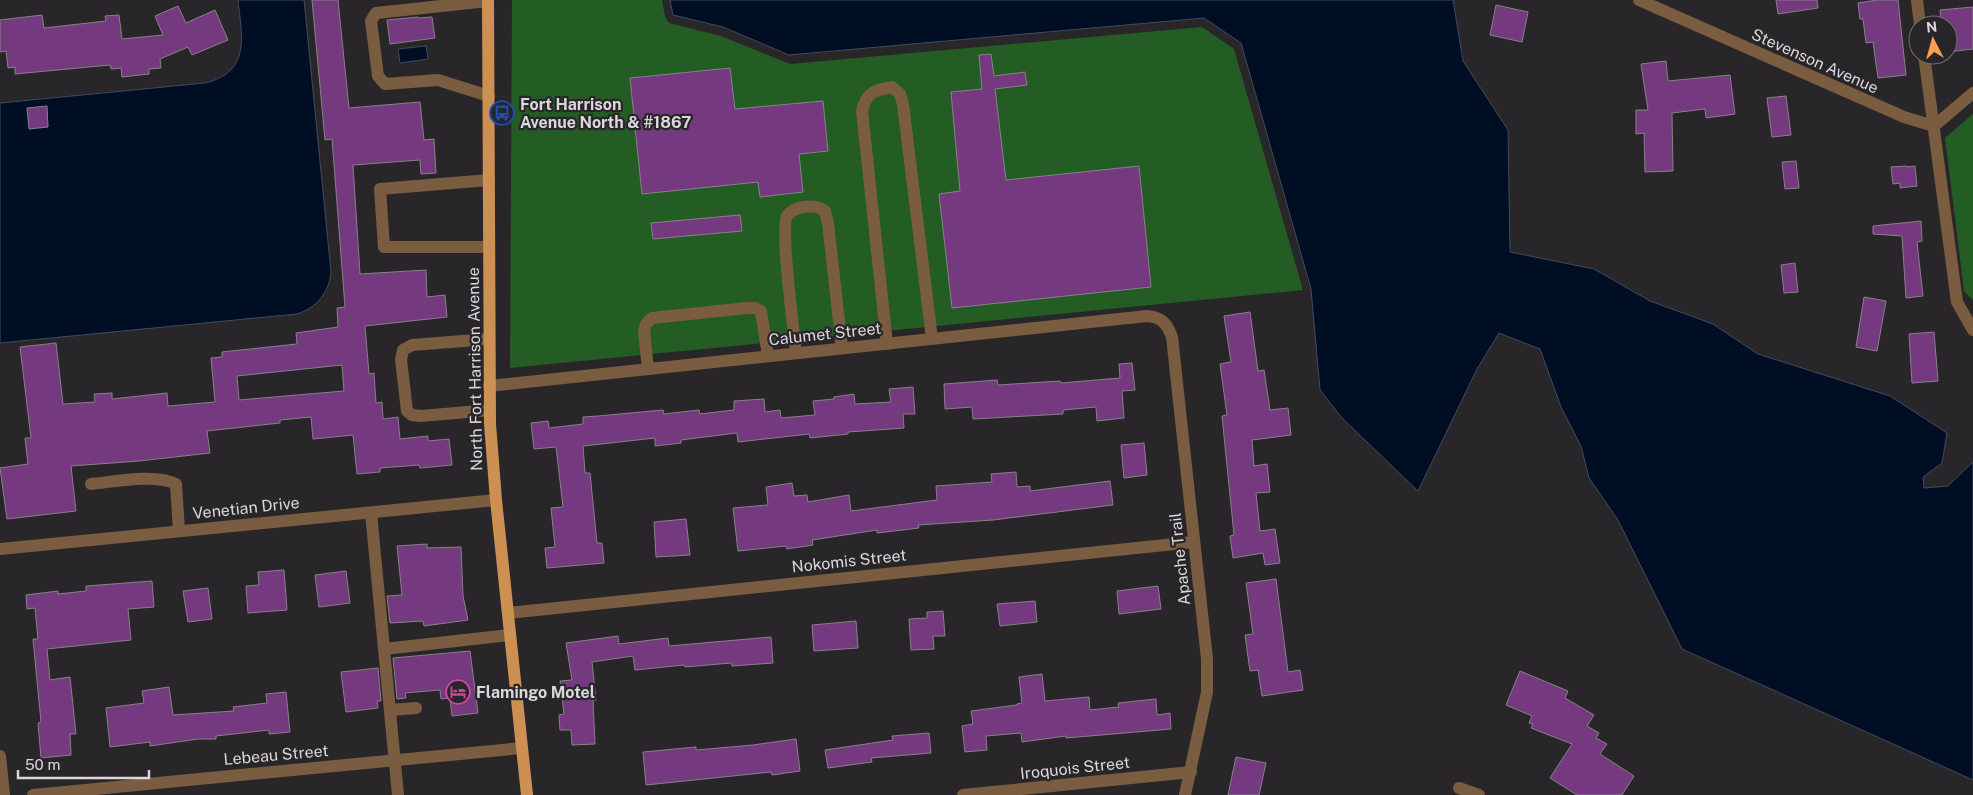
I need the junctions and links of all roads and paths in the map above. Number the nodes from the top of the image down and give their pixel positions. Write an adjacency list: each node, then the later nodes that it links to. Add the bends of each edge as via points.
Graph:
1 (1639, 0): 8 (street, Stevenson Avenue, via 1904,118)
2 (1917, 0): 4 (street)
3 (488, 1): 7 (main road, North Fort Harrison Avenue); 7 (street, via 376,14 371,20 378,76 385,84 438,80)
4 (1919, 15)
5 (1925, 65): 8 (street)
6 (1973, 93): 8 (street)
7 (489, 96): 9 (main road, North Fort Harrison Avenue)
8 (1934, 126): 12 (street, via 1957,302)
9 (489, 180): 10 (main road, North Fort Harrison Avenue); 10 (street, via 380,189 384,247)
10 (489, 247): 13 (main road, North Fort Harrison Avenue)
11 (1163, 321): 14 (street, Calumet Street, via 1147,316); 26 (street, Apache Trail, via 1172,337)
12 (1973, 330)
13 (489, 339): 20 (main road, North Fort Harrison Avenue); 21 (street, via 412,345 403,350 401,360 407,410 412,415)
14 (932, 339): 15 (street, Calumet Street); 15 (street, via 903,104 900,94 892,87 876,89 864,100 862,112)
15 (887, 344): 16 (street, Calumet Street)
16 (842, 348): 17 (street, Calumet Street); 17 (street, via 828,223 825,211 810,206 796,208 785,223)
17 (796, 353): 18 (street, Calumet Street)
18 (768, 356): 19 (street, Calumet Street); 19 (street, via 761,311 755,308 652,318 644,332)
19 (648, 369): 20 (street, Calumet Street)
20 (489, 386): 21 (main road, North Fort Harrison Avenue)
21 (490, 410): 23 (main road, North Fort Harrison Avenue)
22 (90, 484): 25 (street, via 156,479 176,484)
23 (496, 500): 24 (street, Venetian Drive); 28 (main road, North Fort Harrison Avenue)
24 (371, 513): 25 (street, Venetian Drive); 30 (street)
25 (179, 531): 27 (street, Venetian Drive)
26 (1194, 542): 28 (street, Nokomis Street); 36 (street, Apache Trail, via 1207,659 1207,692)
27 (0, 549)
28 (508, 613): 29 (main road, North Fort Harrison Avenue)
29 (510, 635): 30 (street); 33 (main road, North Fort Harrison Avenue)
30 (384, 648): 32 (street)
31 (416, 708): 32 (street)
32 (390, 710): 35 (street)
33 (522, 748): 35 (street, Lebeau Street); 41 (main road, North Fort Harrison Avenue)
34 (0, 756): 38 (street)
35 (394, 760): 39 (street, Lebeau Street); 40 (street)
36 (1191, 772): 42 (street, Iroquois Street); 43 (street, Apache Trail)
37 (1459, 788): 44 (street)
38 (4, 795)
39 (34, 795)
40 (398, 795)
41 (527, 795)
42 (963, 795)
43 (1185, 795)
44 (1479, 795)

